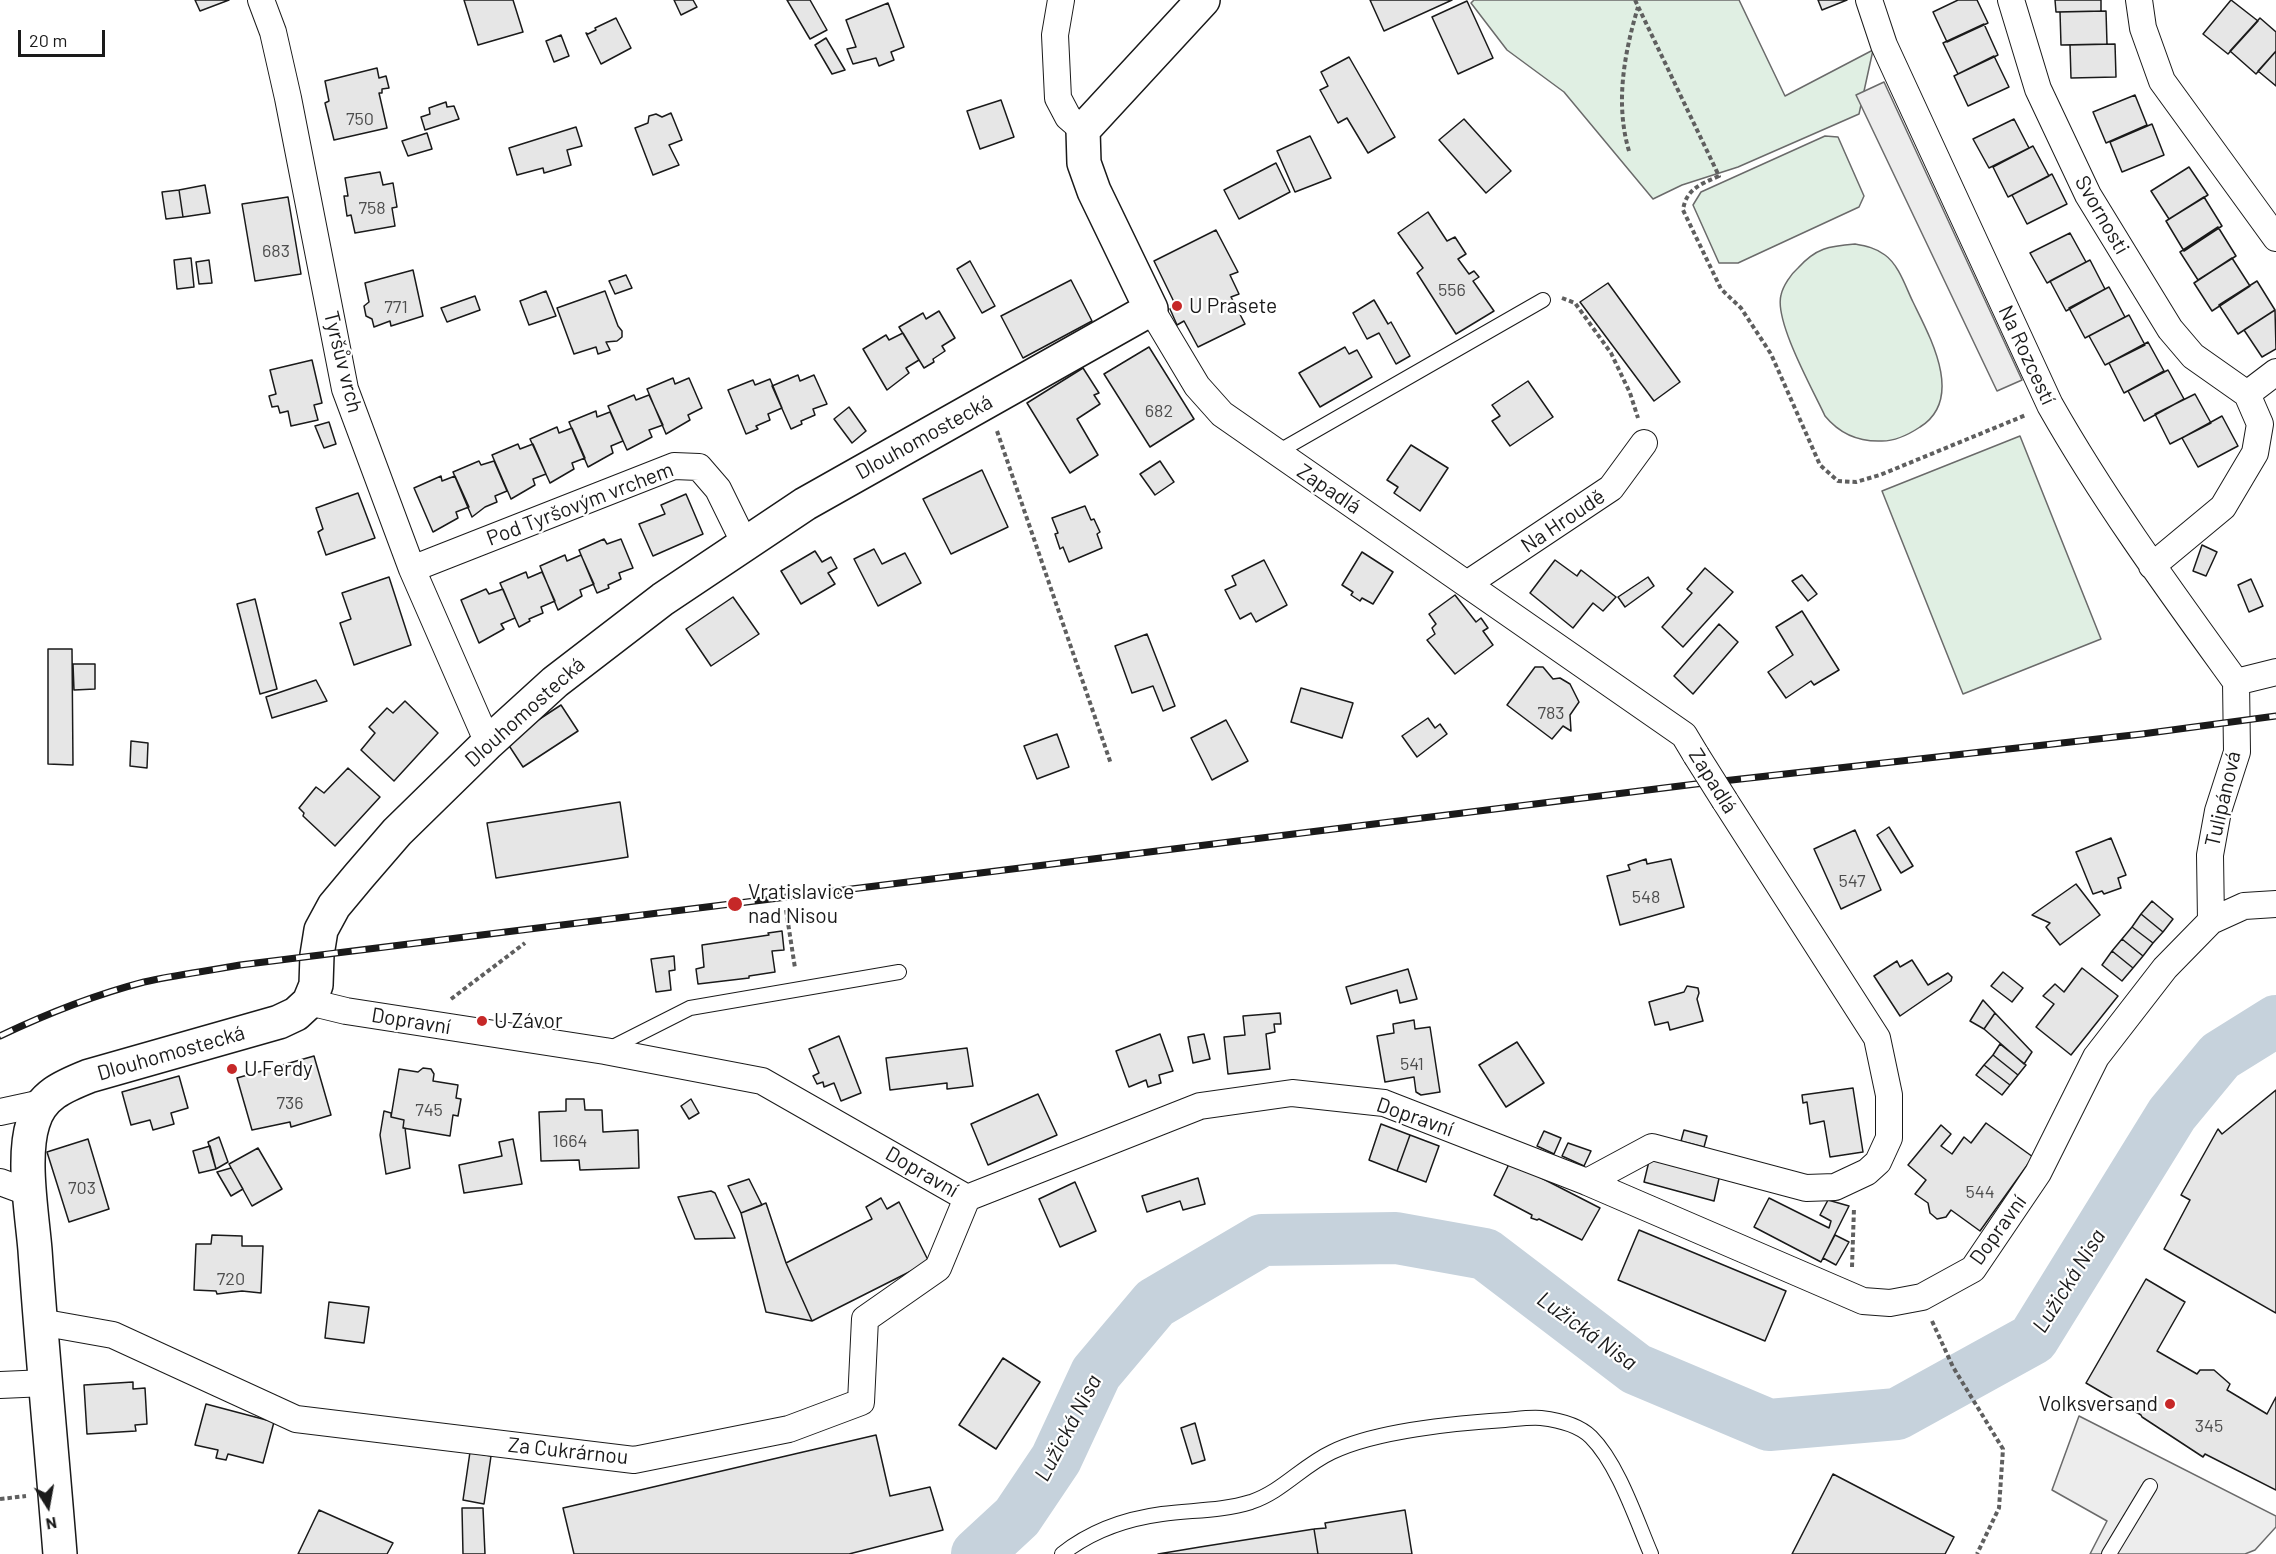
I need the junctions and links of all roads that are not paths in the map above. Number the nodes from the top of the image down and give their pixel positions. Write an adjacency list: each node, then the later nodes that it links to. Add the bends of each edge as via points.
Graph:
1 (261, 0): 17 (street, Tyršův vrch, via 273,32 288,98 345,389)
2 (1061, 0): 7 (street, via 1055,35 1058,98 1068,117)
3 (1203, 0): 7 (street)
4 (1869, 0): 16 (street, Na Rozcestí, via 1884,45 2050,405)
5 (2011, 0): 12 (street, Svornosti, via 2038,89 2088,195 2170,329 2193,356)
6 (2139, 0): 8 (street, via 2142,28 2162,81)
7 (1083, 130): 10 (street, via 1084,163 1094,191)
8 (2276, 238)
9 (1544, 300): 14 (lane)
10 (1151, 309): 14 (street, Zapadlá, via 1197,386 1222,414); 15 (street, Dlouhomostecká, via 804,504)
11 (2276, 372): 12 (street)
12 (2247, 394): 16 (street, via 2260,424 2255,453 2223,507)
13 (1644, 443): 18 (street, Na Hroudě, via 1611,488)
14 (1276, 453): 18 (street, Zapadlá)
15 (746, 544): 17 (street, Pod Tyršovým vrchem, via 717,489 699,467 674,466); 21 (street, Dlouhomostecká, via 663,599 555,682)
16 (2152, 566): 20 (street, Na Rozcestí)
17 (412, 569): 21 (street, Tyršův vrch)
18 (1467, 584): 30 (street, Zapadlá, bridge, via 1684,735 1877,1038 1889,1095 1889,1138 1878,1162 1867,1172 1835,1187 1806,1188 1652,1147)
19 (2276, 672): 20 (street)
20 (2236, 682): 23 (street, Tulipánová, via 2237,752 2218,811 2210,855)
21 (488, 742): 25 (street, Dlouhomostecká, via 397,832 334,906 321,930 316,985)
22 (2276, 904): 23 (street, Dopravní, via 2244,906)
23 (2211, 921): 30 (street, Dopravní, via 2164,968 2096,1057 2038,1173 1973,1269 1922,1297 1863,1301)
24 (899, 972): 26 (lane, via 690,1008)
25 (309, 1002): 26 (street, Dopravní); 27 (street, Dlouhomostecká, via 279,1022 89,1076 62,1087)
26 (605, 1051): 32 (street, Dopravní, via 762,1081)
27 (42, 1103): 28 (street); 31 (street, via 32,1124)
28 (0, 1112)
29 (0, 1182): 31 (street)
30 (1587, 1182): 32 (street, Dopravní, via 1384,1102 1292,1093 1200,1106)
31 (30, 1193): 33 (street)
32 (967, 1198): 33 (street, Za Cukrárnou, via 938,1268 864,1319 861,1402 789,1429 634,1460 296,1419 113,1335)
33 (40, 1322): 34 (street)
34 (46, 1383): 35 (street); 37 (street)
35 (0, 1385)
36 (2150, 1486): 40 (lane)
37 (60, 1554)
38 (1062, 1554): 39 (lane, via 1076,1543 1124,1521 1226,1509 1252,1502 1273,1493 1306,1466 1333,1451 1368,1440 1472,1422 1539,1418 1569,1424 1590,1436 1604,1452)
39 (1651, 1554)
40 (2109, 1554)

